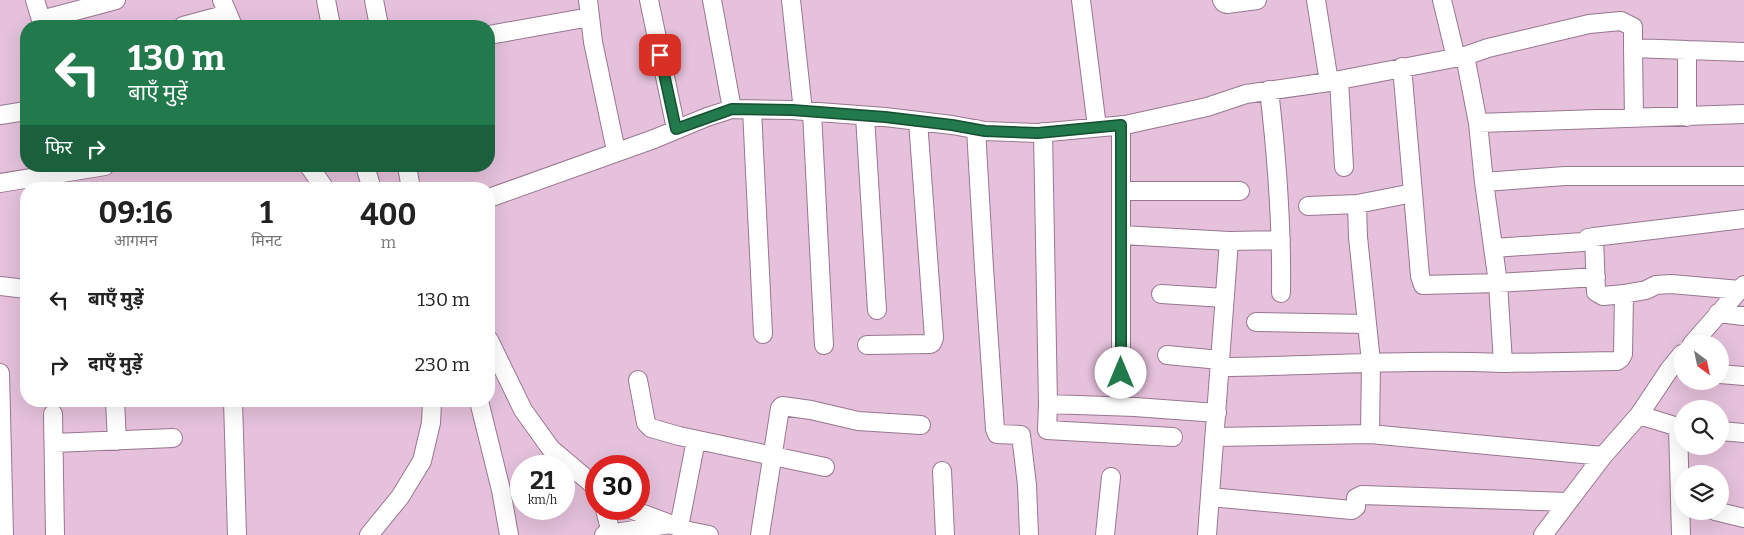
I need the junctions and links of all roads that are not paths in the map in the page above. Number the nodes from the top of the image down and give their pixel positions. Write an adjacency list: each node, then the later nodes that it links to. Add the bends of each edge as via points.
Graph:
1 (35, 0): 15 (street)
2 (116, 0): 16 (street)
3 (326, 0): 18 (street)
4 (374, 0): 19 (street)
5 (649, 0): 41 (street)
6 (712, 0): 28 (street)
7 (791, 0): 30 (street)
8 (1081, 0): 40 (street)
9 (1222, 0): 10 (street, via 1227,4)
10 (1256, 0)
11 (1316, 0): 26 (street)
12 (1442, 0): 24 (street)
13 (589, 9): 20 (street); 44 (street)
14 (228, 13): 17 (street)
15 (41, 20)
16 (52, 20)
17 (204, 20)
18 (330, 20)
19 (378, 20)
20 (495, 33)
21 (1633, 48): 22 (street); 24 (street, via 1633,27 1621,21 1589,24); 36 (street)
22 (1687, 50): 23 (street); 35 (street)
23 (1744, 52)
24 (1461, 57): 25 (street); 38 (street)
25 (1402, 67): 26 (street); 52 (street)
26 (1334, 81): 27 (street); 45 (street)
27 (1269, 90): 39 (street); 59 (street)
28 (732, 109): 29 (street); 41 (street)
29 (752, 110): 30 (street); 76 (street)
30 (807, 111): 34 (street); 78 (street)
31 (20, 112): 33 (street)
32 (1744, 114): 35 (street)
33 (0, 115)
34 (865, 116): 37 (street); 71 (street)
35 (1687, 117): 36 (street)
36 (1634, 118): 38 (street)
37 (918, 121): 42 (street); 79 (street, via 932,343)
38 (1478, 123): 48 (street)
39 (1121, 125): 40 (street); 50 (street)
40 (1098, 127): 43 (street)
41 (676, 129): 44 (street)
42 (976, 129): 43 (street); 105 (street, via 995,429 1001,435)
43 (1043, 132): 91 (street)
44 (616, 151): 53 (street)
45 (1344, 167)
46 (68, 172): 49 (street)
47 (1744, 176): 48 (street, via 1565,176)
48 (1484, 182): 61 (street)
49 (0, 183)
50 (1121, 191): 51 (street); 57 (street)
51 (1240, 191)
52 (1413, 193): 54 (street); 63 (street, via 1423,285)
53 (495, 196)
54 (1357, 204): 55 (street); 75 (street)
55 (1308, 206)
56 (1744, 219): 58 (street)
57 (1122, 235): 60 (street); 87 (street)
58 (1594, 237): 61 (street, via 1583,242); 62 (street)
59 (1282, 240): 60 (street); 67 (street)
60 (1230, 241): 70 (street)
61 (1493, 248): 63 (street)
62 (1596, 277): 63 (street); 69 (street, via 1598,295)
63 (1498, 284): 84 (street)
64 (0, 286): 66 (street)
65 (1742, 287): 69 (street, via 1671,284); 72 (street)
66 (20, 288)
67 (1281, 293)
68 (1162, 294): 70 (street)
69 (1624, 294): 84 (street, via 1623,354 1618,361)
70 (1225, 298): 83 (street)
71 (877, 310)
72 (1718, 313): 73 (street); 77 (street)
73 (1744, 316)
74 (1256, 322): 75 (street)
75 (1367, 324): 82 (street)
76 (763, 334)
77 (1700, 335)
78 (824, 345)
79 (867, 345)
80 (495, 352): 117 (street, via 523,410 551,449)
81 (1167, 355): 83 (street)
82 (1371, 362): 83 (street, via 1282,366); 84 (street); 104 (street)
83 (1220, 363): 96 (street)
84 (1503, 363)
85 (1674, 372): 98 (street)
86 (0, 373): 127 (street)
87 (1121, 373)
88 (1729, 375): 89 (street)
89 (1744, 376)
90 (638, 380): 109 (street, via 648,426)
91 (1048, 404): 96 (street); 101 (street)
92 (115, 407): 110 (street)
93 (234, 407): 129 (street)
94 (432, 407): 130 (street, via 422,461 400,497)
95 (480, 407): 131 (street, via 501,490)
96 (1216, 413): 107 (street)
97 (54, 414): 111 (street)
98 (1639, 415): 99 (street); 112 (street)
99 (1674, 425)
100 (921, 426): 113 (street, via 858,421 782,406)
101 (1047, 430): 105 (street, via 1026,430); 106 (street)
102 (1729, 432): 103 (street)
103 (1744, 433)
104 (1370, 434): 107 (street); 112 (street)
105 (1021, 435): 135 (street)
106 (1174, 437)
107 (1215, 437): 118 (street)
108 (173, 438): 110 (street)
109 (696, 440): 113 (street); 125 (street)
110 (117, 441): 111 (street)
111 (54, 443): 128 (street)
112 (1603, 456): 119 (street)
113 (773, 457): 114 (street); 133 (street)
114 (825, 467)
115 (942, 471): 134 (street)
116 (1111, 477): 136 (street)
117 (585, 478)
118 (1210, 497): 119 (street, via 1352,510 1356,507 1356,498 1362,495); 137 (street)
119 (1568, 502): 138 (street)
120 (1729, 514): 122 (street)
121 (650, 517): 125 (street)
122 (1744, 518)
123 (606, 520): 126 (street)
124 (1681, 520): 139 (street)
125 (674, 526): 126 (street); 132 (street)
126 (607, 534)
127 (4, 535)
128 (55, 535)
129 (238, 535)
130 (368, 535)
131 (508, 535)
132 (709, 535)
133 (760, 535)
134 (945, 535)
135 (1029, 535)
136 (1105, 535)
137 (1207, 535)
138 (1543, 535)
139 (1681, 535)

